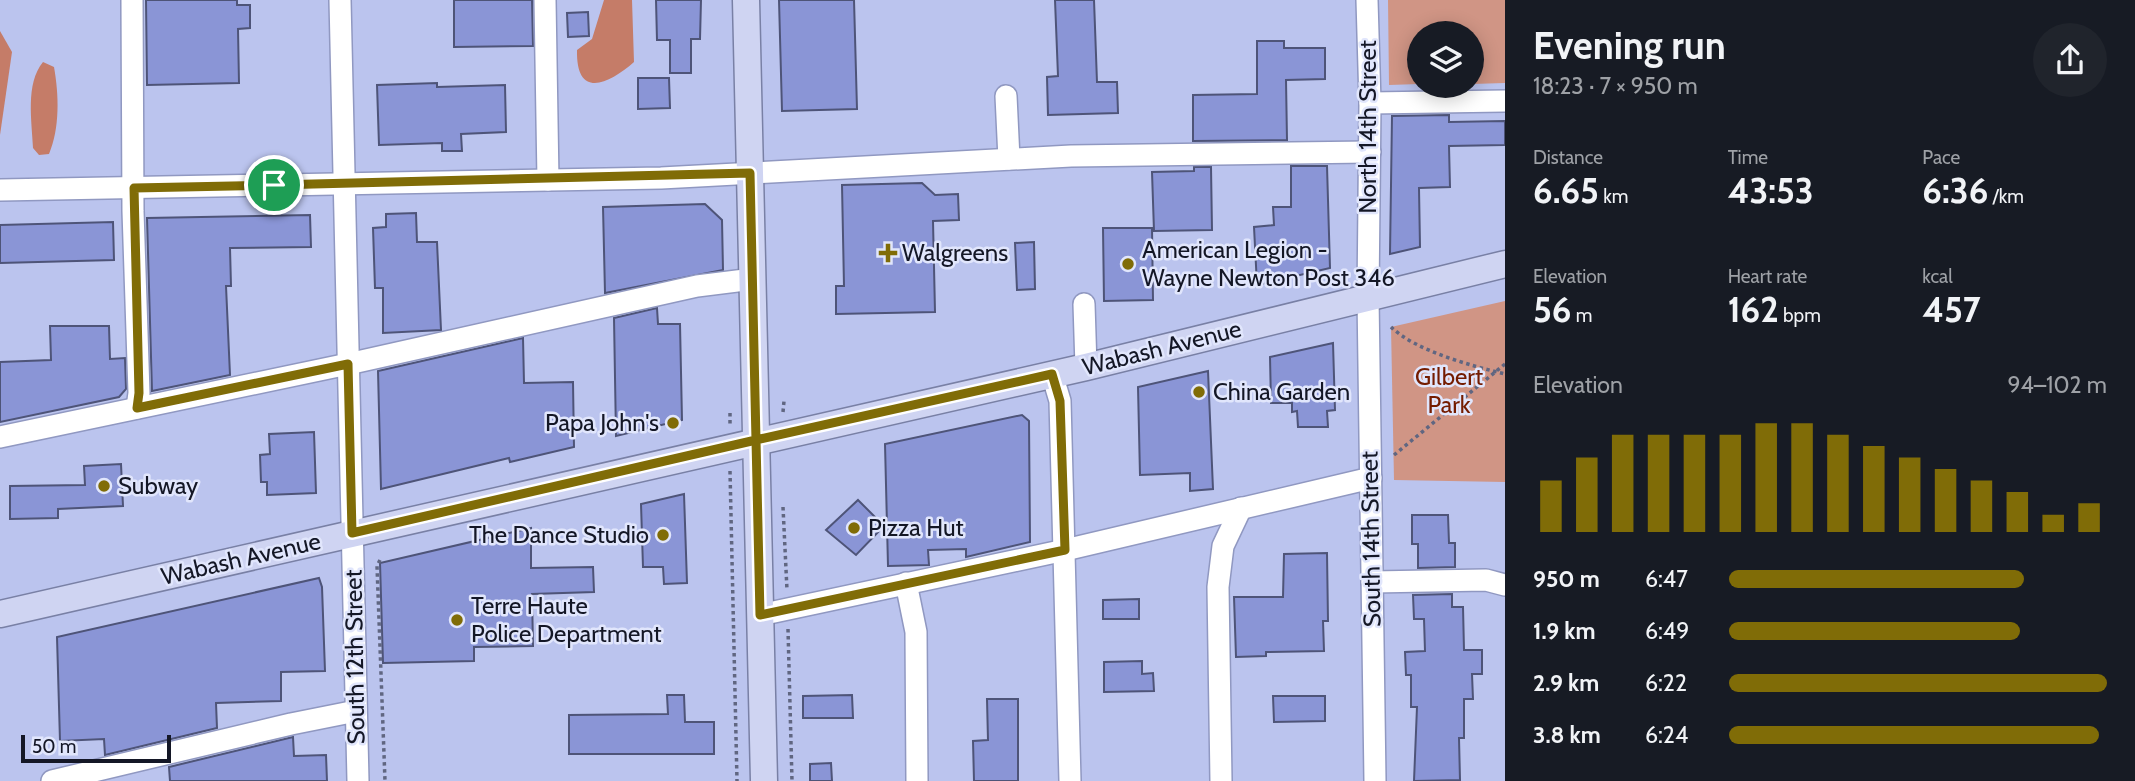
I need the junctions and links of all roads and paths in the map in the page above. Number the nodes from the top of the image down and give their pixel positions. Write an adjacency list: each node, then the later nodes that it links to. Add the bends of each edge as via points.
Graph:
1 (132, 0): 14 (street)
2 (340, 0): 13 (street, South 12th Street)
3 (545, 0): 12 (street)
4 (746, 0): 11 (main road)
5 (1367, 0): 8 (street, North 14th Street)
6 (1006, 96): 10 (street)
7 (1505, 100): 8 (street)
8 (1370, 103): 9 (street, North 14th Street)
9 (1370, 152): 10 (street); 18 (street, North 14th Street)
10 (1009, 159): 11 (street)
11 (750, 173): 12 (street); 17 (main road)
12 (548, 180): 13 (street)
13 (344, 184): 14 (street); 21 (street, South 12th Street)
14 (134, 188): 15 (street); 26 (street)
15 (0, 190)
16 (1505, 264): 18 (main road, Wabash Avenue)
17 (753, 279): 21 (street, via 697,286); 28 (main road)
18 (1368, 297): 22 (main road, Wabash Avenue); 30 (street, South 14th Street)
19 (1084, 304): 22 (street)
20 (1391, 327): 24 (path, via 1447,356)
21 (348, 364): 26 (street); 33 (street, South 12th Street)
22 (1086, 367): 25 (main road, Wabash Avenue)
23 (1505, 369): 24 (path); 24 (path)
24 (1495, 372): 29 (path)
25 (1052, 374): 28 (main road, Wabash Avenue); 34 (street, via 1060,401)
26 (137, 408): 27 (street)
27 (0, 437)
28 (756, 440): 33 (main road, Wabash Avenue); 40 (main road)
29 (1394, 455)
30 (1371, 478): 32 (street); 36 (street, South 14th Street)
31 (728, 480): 45 (path)
32 (1241, 508): 34 (street); 49 (street, via 1223,545 1218,587)
33 (352, 533): 39 (main road, Wabash Avenue); 41 (street, South 12th Street)
34 (1065, 550): 37 (street); 48 (street)
35 (380, 560): 44 (path)
36 (1372, 582): 38 (street, via 1486,580); 50 (street, South 14th Street)
37 (906, 583): 40 (street); 47 (street, via 916,632)
38 (1505, 585)
39 (0, 614)
40 (760, 615): 46 (main road)
41 (356, 711): 42 (street); 43 (street, South 12th Street)
42 (52, 781)
43 (358, 781)
44 (385, 781)
45 (737, 781)
46 (764, 781)
47 (917, 781)
48 (1070, 781)
49 (1221, 781)
50 (1375, 781)

